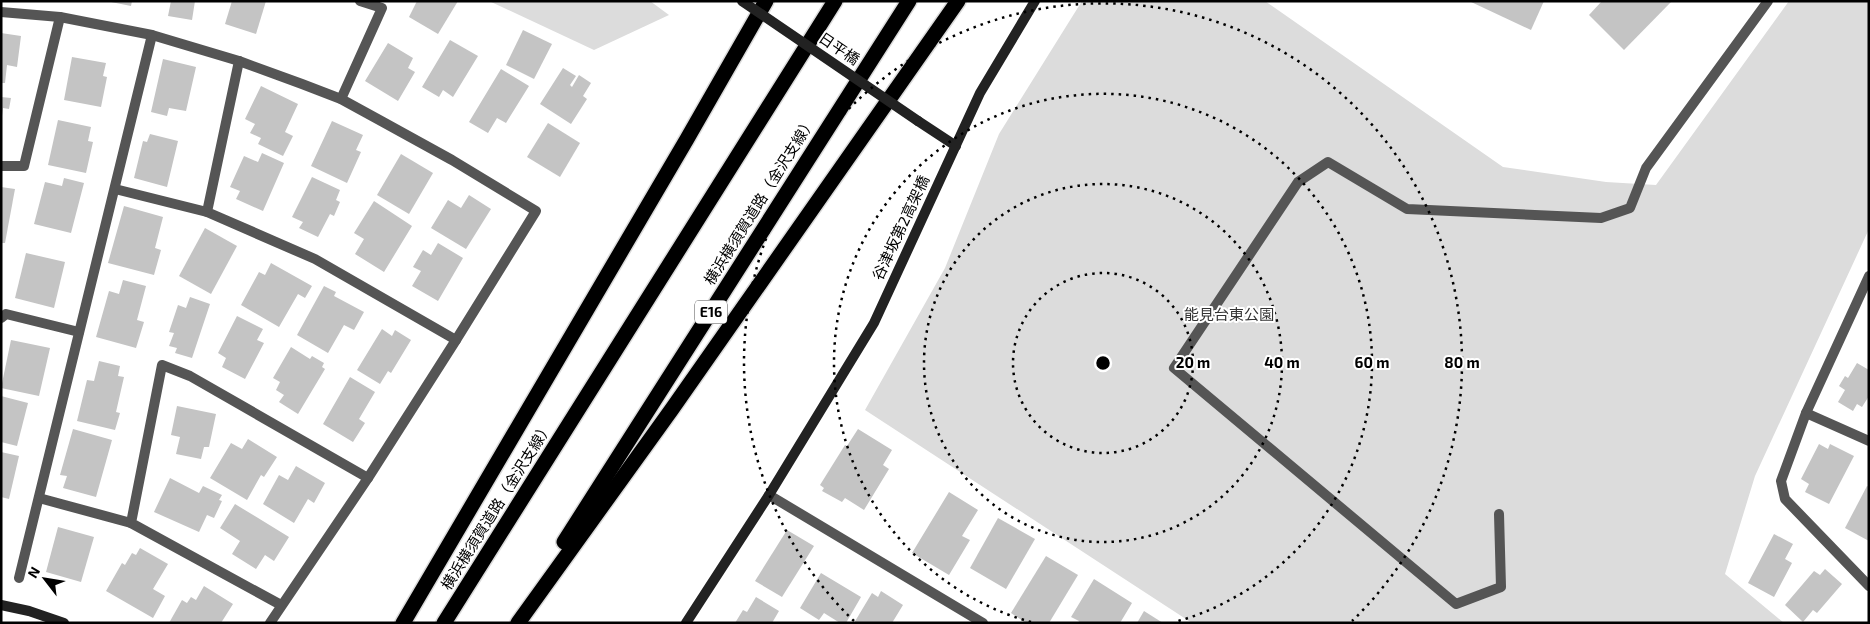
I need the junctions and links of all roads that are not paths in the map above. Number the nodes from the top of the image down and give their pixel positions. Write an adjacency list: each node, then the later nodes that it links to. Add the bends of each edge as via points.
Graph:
1 (360, 1): 13 (street, via 382,8)
2 (742, 1): 14 (street, 日平橋, bridge)
3 (766, 1): 35 (highway)
4 (836, 1): 36 (highway, 横浜横須賀道路（金沢支線）)
5 (908, 1): 37 (highway, 横浜横須賀道路（金沢支線） / E16)
6 (958, 1): 38 (highway)
7 (1035, 1): 14 (street, 谷津坂第2高架橋, via 980,93)
8 (1768, 1): 27 (street, via 1646,168 1630,208 1601,218 1407,209 1328,162 1298,182 1174,368 1456,604 1501,587)
9 (1, 12): 10 (street)
10 (60, 17): 11 (street); 15 (street, via 24,166)
11 (152, 35): 12 (street); 16 (street)
12 (239, 60): 13 (street); 17 (street)
13 (341, 100): 21 (street, via 536,210)
14 (956, 146): 25 (street, 谷津坂第2高架橋, via 874,323)
15 (1, 166)
16 (115, 189): 17 (street); 20 (street)
17 (207, 212): 21 (street, via 315,259)
18 (1869, 276): 22 (street)
19 (1, 318): 20 (street, via 6,314)
20 (80, 332): 26 (street)
21 (456, 340): 24 (street)
22 (1806, 413): 23 (street); 30 (street, via 1781,481 1785,499)
23 (1869, 441)
24 (368, 478): 28 (street, via 190,376 162,365); 31 (street)
25 (769, 495): 39 (street, 谷津坂第2高架橋); 40 (street)
26 (39, 498): 28 (street); 29 (street)
27 (1499, 514)
28 (131, 523): 31 (street)
29 (19, 578)
30 (1869, 586)
31 (281, 604): 34 (street)
32 (1, 605): 33 (street, via 29,610)
33 (64, 623)
34 (270, 623)
35 (403, 623)
36 (444, 623)
37 (513, 623)
38 (518, 623)
39 (686, 623)
40 (983, 623)

